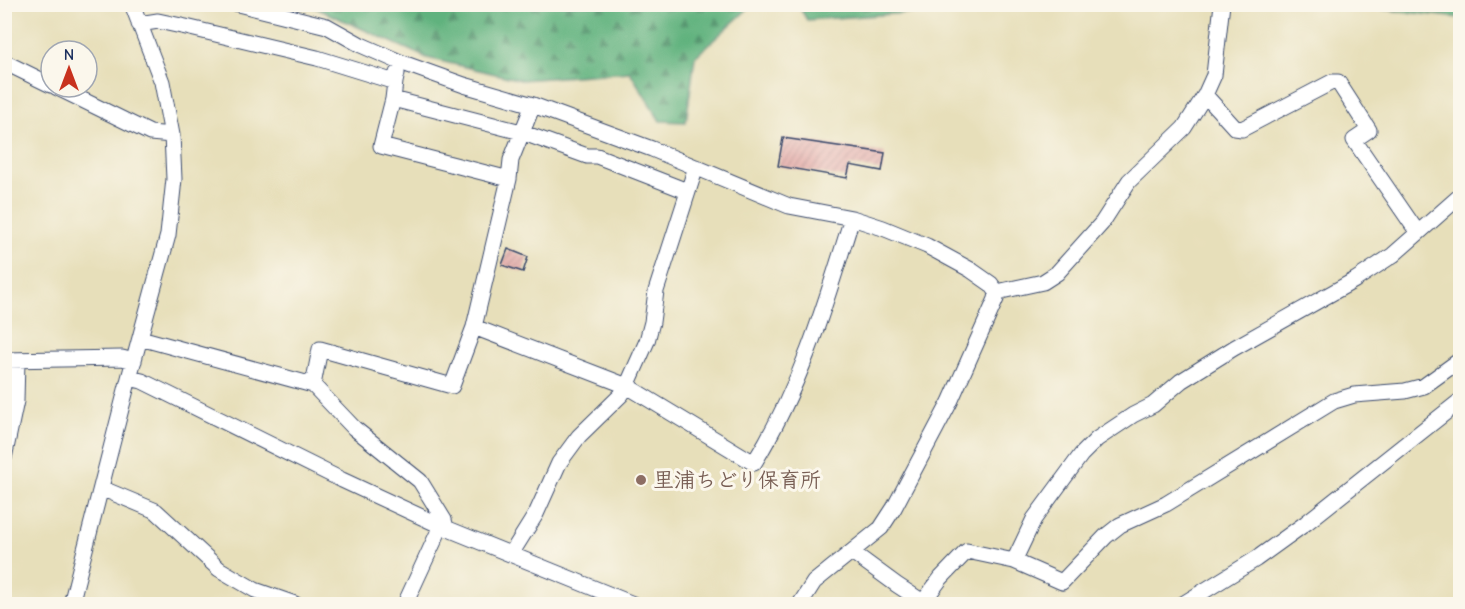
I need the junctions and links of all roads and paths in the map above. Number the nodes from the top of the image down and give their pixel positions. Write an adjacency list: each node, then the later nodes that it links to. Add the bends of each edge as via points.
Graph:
1 (132, 4): 4 (street)
2 (238, 4): 6 (street, via 327,26)
3 (1222, 4): 9 (street, via 1215,75)
4 (139, 24): 8 (street, via 168,22 317,58); 14 (street, via 162,82)
5 (4, 62): 7 (street)
6 (400, 62): 8 (street); 12 (street)
7 (39, 79)
8 (395, 82): 11 (street)
9 (1205, 95): 20 (street, via 1235,128 1242,129 1338,82 1369,130 1354,140); 21 (street, via 1184,128 1129,181 1102,223 1057,273 1043,282)
10 (81, 99): 14 (street, via 150,133)
11 (393, 99): 13 (street); 16 (street, via 381,146)
12 (533, 105): 13 (street); 15 (street)
13 (522, 132): 16 (street, via 511,160); 17 (street)
14 (172, 135): 23 (street, via 174,179 168,235)
15 (696, 167): 17 (street); 19 (street, via 789,206)
16 (509, 179): 22 (street)
17 (687, 191): 29 (street, via 656,291 647,341)
18 (1461, 196): 20 (street)
19 (852, 218): 21 (street, via 927,246 971,270); 29 (street, via 822,316 788,400 754,463)
20 (1418, 233): 36 (street, via 1355,280 1198,370 1153,405 1097,440 1081,455 1034,519)
21 (997, 292): 34 (street, via 950,402 902,496 881,528)
22 (474, 327): 28 (street, via 452,386 320,349); 29 (street)
23 (140, 338): 26 (street); 28 (street)
24 (10, 360): 26 (street); 31 (street, via 16,401)
25 (1461, 360): 36 (street, via 1424,386 1335,401 1166,504 1120,525 1062,582)
26 (134, 361): 27 (street)
27 (129, 378): 32 (street); 33 (street)
28 (313, 385): 33 (street, via 354,428 420,481 444,520)
29 (627, 386): 35 (street, via 559,463 536,514)
30 (1461, 401): 43 (street, via 1306,523)
31 (4, 458)
32 (101, 488): 38 (street); 39 (street, via 156,511 219,569 255,590)
33 (443, 527): 35 (street); 40 (street)
34 (852, 552): 37 (street); 42 (street, via 814,582)
35 (511, 554): 41 (street)
36 (1014, 561): 37 (street, via 967,551)
37 (923, 603)
38 (71, 604)
39 (293, 604)
40 (405, 604)
41 (633, 604)
42 (800, 604)
43 (1183, 604)

